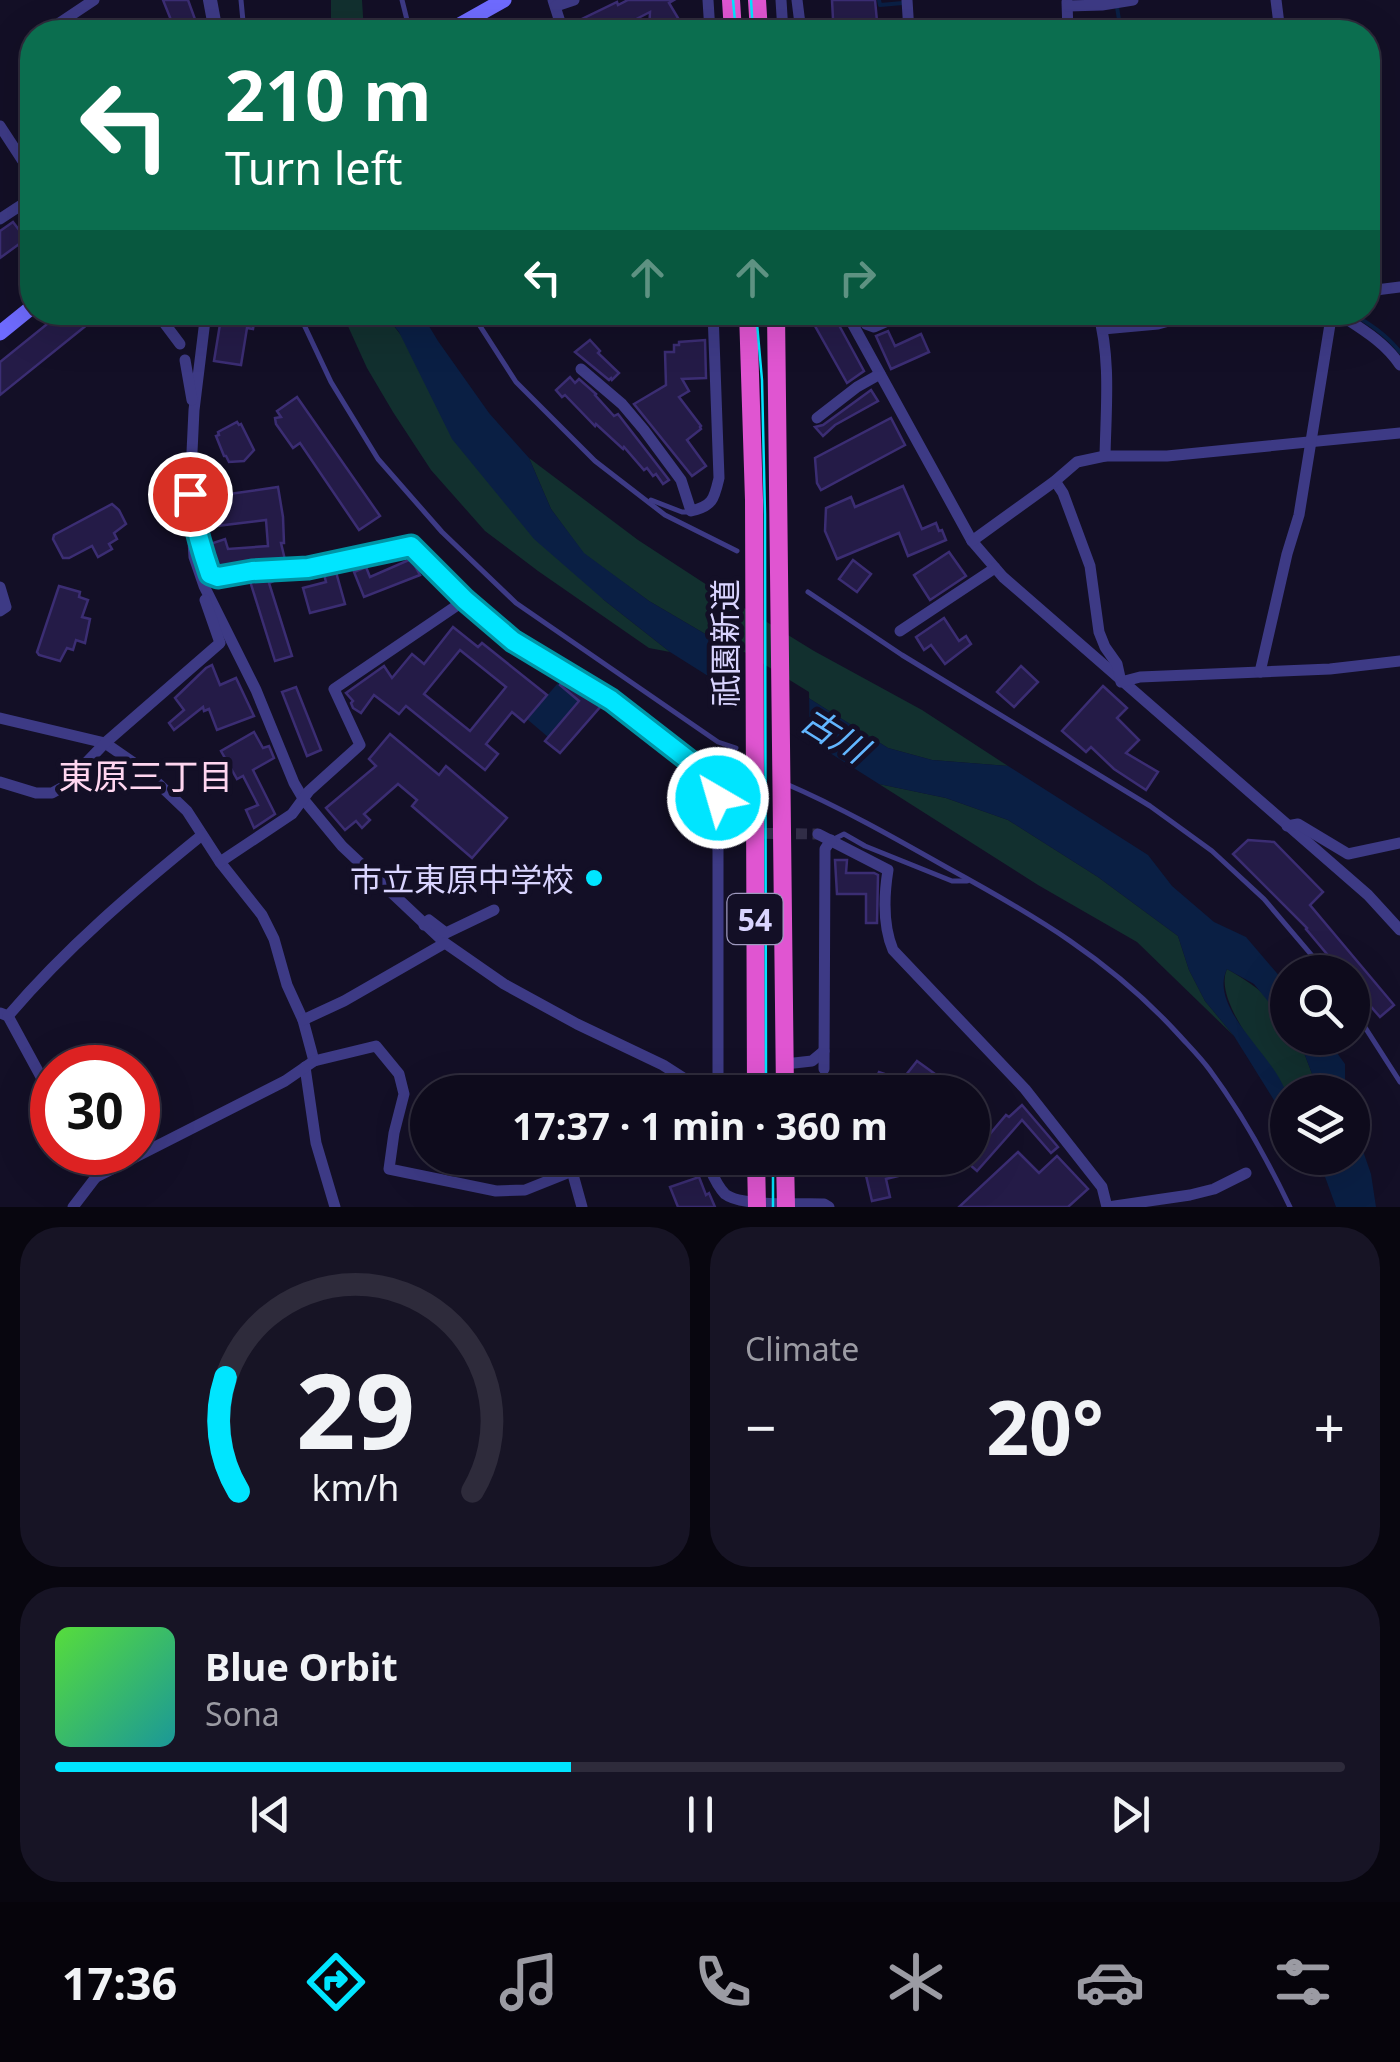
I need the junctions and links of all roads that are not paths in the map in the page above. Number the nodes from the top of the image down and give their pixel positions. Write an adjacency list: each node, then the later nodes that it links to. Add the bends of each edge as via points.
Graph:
1 (94, 0): 9 (street)
2 (504, 0): 10 (main road)
3 (574, 0): 6 (street)
4 (767, 0): 8 (street)
5 (1132, 0): 7 (street)
6 (555, 3)
7 (1067, 3)
8 (782, 4)
9 (64, 20)
10 (468, 20)
11 (0, 126): 12 (street)
12 (20, 157)
13 (20, 317): 27 (main road)
14 (166, 325): 28 (street)
15 (204, 325): 33 (street)
16 (304, 325): 56 (lane, via 378,458 516,604 718,742)
17 (479, 325): 39 (lane, via 516,382)
18 (713, 325): 40 (street, via 719,478 715,498)
19 (748, 325): 56 (highway, 祇園新道 / 54, via 754,500)
20 (776, 325): 57 (highway, 祇園新道 / 54)
21 (853, 325): 32 (street)
22 (1102, 325): 26 (street)
23 (1147, 325): 26 (street)
24 (1332, 325): 36 (street)
25 (1354, 325): 30 (street)
26 (1103, 329): 37 (street)
27 (0, 333)
28 (180, 344)
29 (185, 360): 33 (street)
30 (1400, 365)
31 (581, 369): 40 (street, via 644,430 682,480)
32 (880, 374): 34 (street); 42 (street)
33 (194, 410): 41 (street)
34 (817, 418)
35 (1400, 432): 36 (street)
36 (1312, 441): 37 (street); 52 (street)
37 (1104, 456): 38 (street, via 1077,462)
38 (1055, 481): 42 (street); 53 (street, via 1090,566 1099,632)
39 (642, 497): 40 (lane); 43 (lane)
40 (691, 512)
41 (192, 516): 45 (street); 48 (street, via 210,574 218,577 308,568 411,546)
42 (972, 541): 44 (street)
43 (737, 552)
44 (995, 568): 50 (street); 53 (street)
45 (204, 586): 55 (street, via 220,643); 59 (street)
46 (0, 587): 49 (street, via 6,606)
47 (808, 592): 71 (lane, via 1150,806 1212,851)
48 (465, 600): 59 (street, via 334,689 360,745); 81 (street, via 513,641 611,700 714,780 724,833)
49 (0, 610)
50 (900, 631)
51 (1400, 661): 52 (street)
52 (1260, 672): 53 (street)
53 (1121, 682): 60 (street)
54 (0, 718): 55 (street)
55 (105, 743): 58 (street, via 52,793); 62 (street, via 144,770)
56 (745, 747): 82 (highway, 祇園新道 / 54)
57 (782, 773): 66 (lane); 78 (highway, 祇園新道 / 54)
58 (0, 782)
59 (304, 800): 65 (street); 68 (street)
60 (1287, 826): 64 (street, via 1298,824 1348,854); 69 (street)
61 (818, 834): 63 (street)
62 (202, 835): 65 (street); 72 (street, via 116,905)
63 (831, 840): 66 (lane, via 844,834 952,881); 75 (street, via 825,849); 100 (street, via 888,870 887,936 894,950 1025,1089 1102,1187)
64 (1400, 843)
65 (220, 862): 73 (street, via 262,914)
66 (972, 881): 101 (lane, via 1098,959 1156,1010 1208,1068)
67 (494, 910): 68 (street, via 446,933 430,920)
68 (424, 924): 70 (street)
69 (1400, 930)
70 (445, 943): 73 (street); 80 (street, via 504,984)
71 (1312, 955)
72 (4, 1014): 76 (street)
73 (303, 1020): 77 (street)
74 (1370, 1034): 84 (lane)
75 (824, 1051): 78 (street, via 812,1061); 79 (street)
76 (30, 1060)
77 (310, 1064): 86 (street, via 376,1046 399,1074 404,1094 389,1170); 93 (street); 97 (street, via 316,1143)
78 (785, 1064): 83 (highway, 祇園新道 / 54)
79 (824, 1069)
80 (680, 1075)
81 (718, 1075)
82 (755, 1075)
83 (785, 1075)
84 (1400, 1082)
85 (1246, 1173): 100 (street, via 1190,1195)
86 (410, 1174)
87 (414, 1175): 88 (street, via 496,1191 525,1190)
88 (562, 1175)
89 (573, 1175): 98 (street)
90 (713, 1175): 94 (street, via 729,1198)
91 (756, 1175): 94 (highway)
92 (785, 1175): 95 (highway)
93 (96, 1176): 96 (street)
94 (757, 1205): 95 (street)
95 (786, 1205): 99 (street)
96 (73, 1207)
97 (335, 1207)
98 (582, 1207)
99 (829, 1207)
100 (1108, 1207)
101 (1290, 1207)

